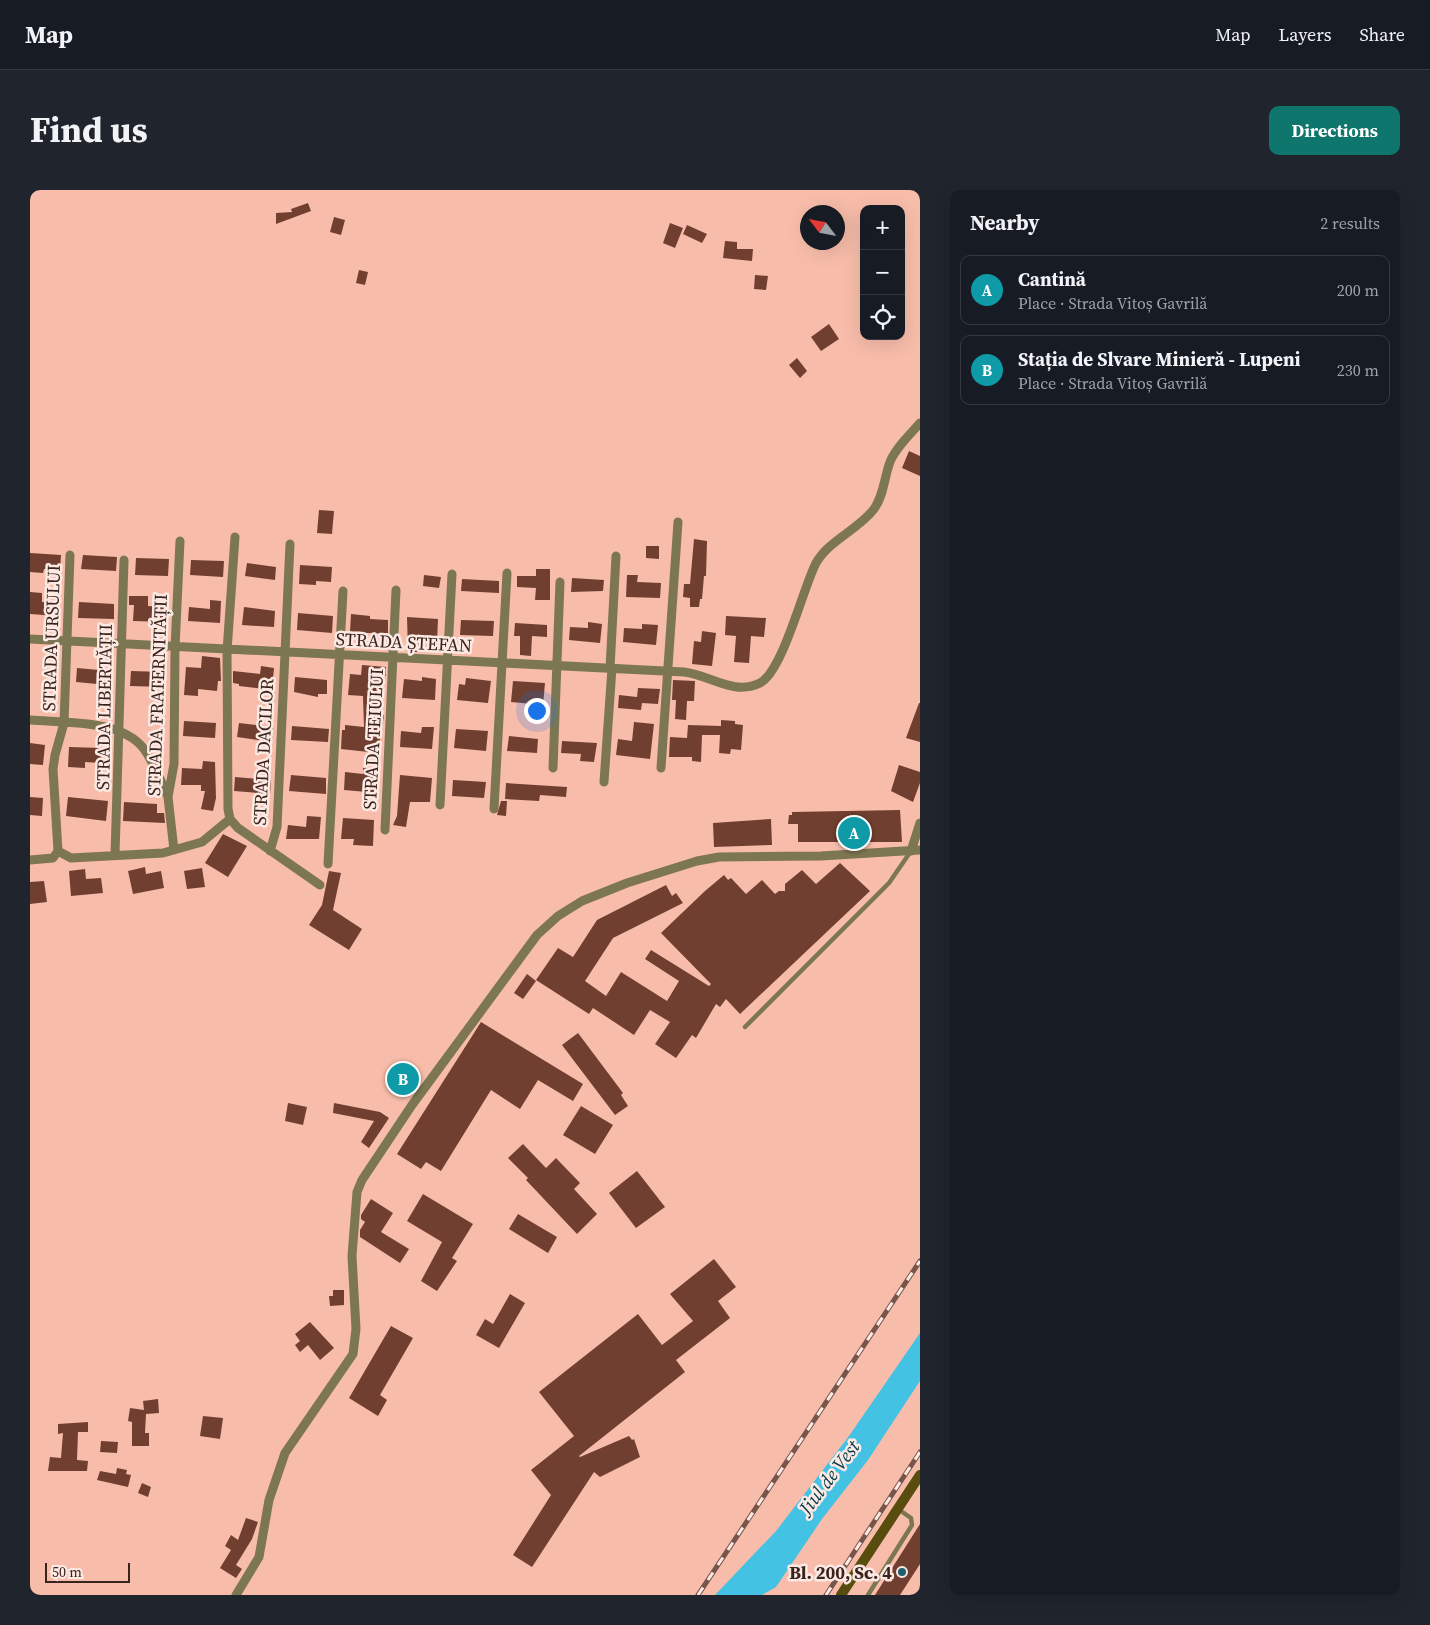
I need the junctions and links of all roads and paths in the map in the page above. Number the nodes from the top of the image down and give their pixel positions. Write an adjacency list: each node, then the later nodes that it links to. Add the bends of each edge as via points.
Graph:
1 (920, 423): 26 (street, STRADA ȘTEFAN, via 890,462 874,509 816,563 781,653 763,681 744,688 698,675)
2 (678, 522): 26 (street)
3 (235, 537): 18 (street)
4 (180, 541): 17 (street, STRADA FRATERNITĂȚII)
5 (290, 544): 19 (street, STRADA DACILOR)
6 (70, 555): 15 (street, STRADA URSULUI)
7 (616, 556): 25 (street)
8 (124, 560): 16 (street, STRADA LIBERTĂȚII)
9 (507, 573): 23 (street)
10 (452, 574): 22 (street)
11 (560, 582): 24 (street)
12 (396, 590): 21 (street, STRADA TEIULUI)
13 (343, 591): 20 (street)
14 (30, 640): 15 (street, STRADA ȘTEFAN)
15 (67, 642): 16 (street, STRADA ȘTEFAN); 28 (street, STRADA URSULUI)
16 (121, 645): 17 (street, STRADA ȘTEFAN); 29 (street, STRADA LIBERTĂȚII)
17 (176, 648): 18 (street, STRADA ȘTEFAN); 33 (street, STRADA FRATERNITĂȚII, via 174,764)
18 (227, 650): 19 (street, STRADA ȘTEFAN); 36 (street)
19 (284, 654): 20 (street, STRADA ȘTEFAN); 42 (street, STRADA DACILOR, via 277,827)
20 (338, 656): 21 (street, STRADA ȘTEFAN); 45 (street)
21 (393, 658): 22 (street, STRADA ȘTEFAN); 38 (street, STRADA TEIULUI)
22 (447, 661): 23 (street, STRADA ȘTEFAN); 34 (street)
23 (502, 663): 24 (street, STRADA ȘTEFAN); 35 (street)
24 (556, 665): 25 (street, STRADA ȘTEFAN); 30 (street)
25 (611, 668): 26 (street, STRADA ȘTEFAN); 32 (street)
26 (667, 671): 31 (street)
27 (30, 720): 28 (street)
28 (64, 723): 29 (street, via 110,727); 41 (street, STRADA URSULUI, via 53,769)
29 (120, 731): 33 (street, via 143,747); 43 (street, STRADA LIBERTĂȚII)
30 (553, 768)
31 (660, 768)
32 (604, 782)
33 (168, 798): 39 (street, STRADA FRATERNITĂȚII)
34 (440, 805)
35 (494, 809)
36 (230, 819): 39 (street, via 202,842); 42 (street)
37 (920, 823): 40 (street)
38 (385, 830)
39 (174, 850): 43 (street)
40 (916, 850): 47 (lane, via 889,883); 50 (street, via 821,856 719,857 697,861 582,901 537,935 412,1105 362,1180 357,1192 352,1256 356,1329 352,1354 285,1453 269,1500 259,1557)
41 (58, 851): 43 (street, via 71,858); 44 (street, via 54,858)
42 (270, 851): 46 (street)
43 (115, 855)
44 (30, 860)
45 (328, 864)
46 (320, 885)
47 (744, 1027)
48 (920, 1475): 49 (main road)
49 (898, 1509): 51 (main road); 52 (lane, via 911,1518 912,1525)
50 (236, 1595)
51 (841, 1595)
52 (868, 1595)

